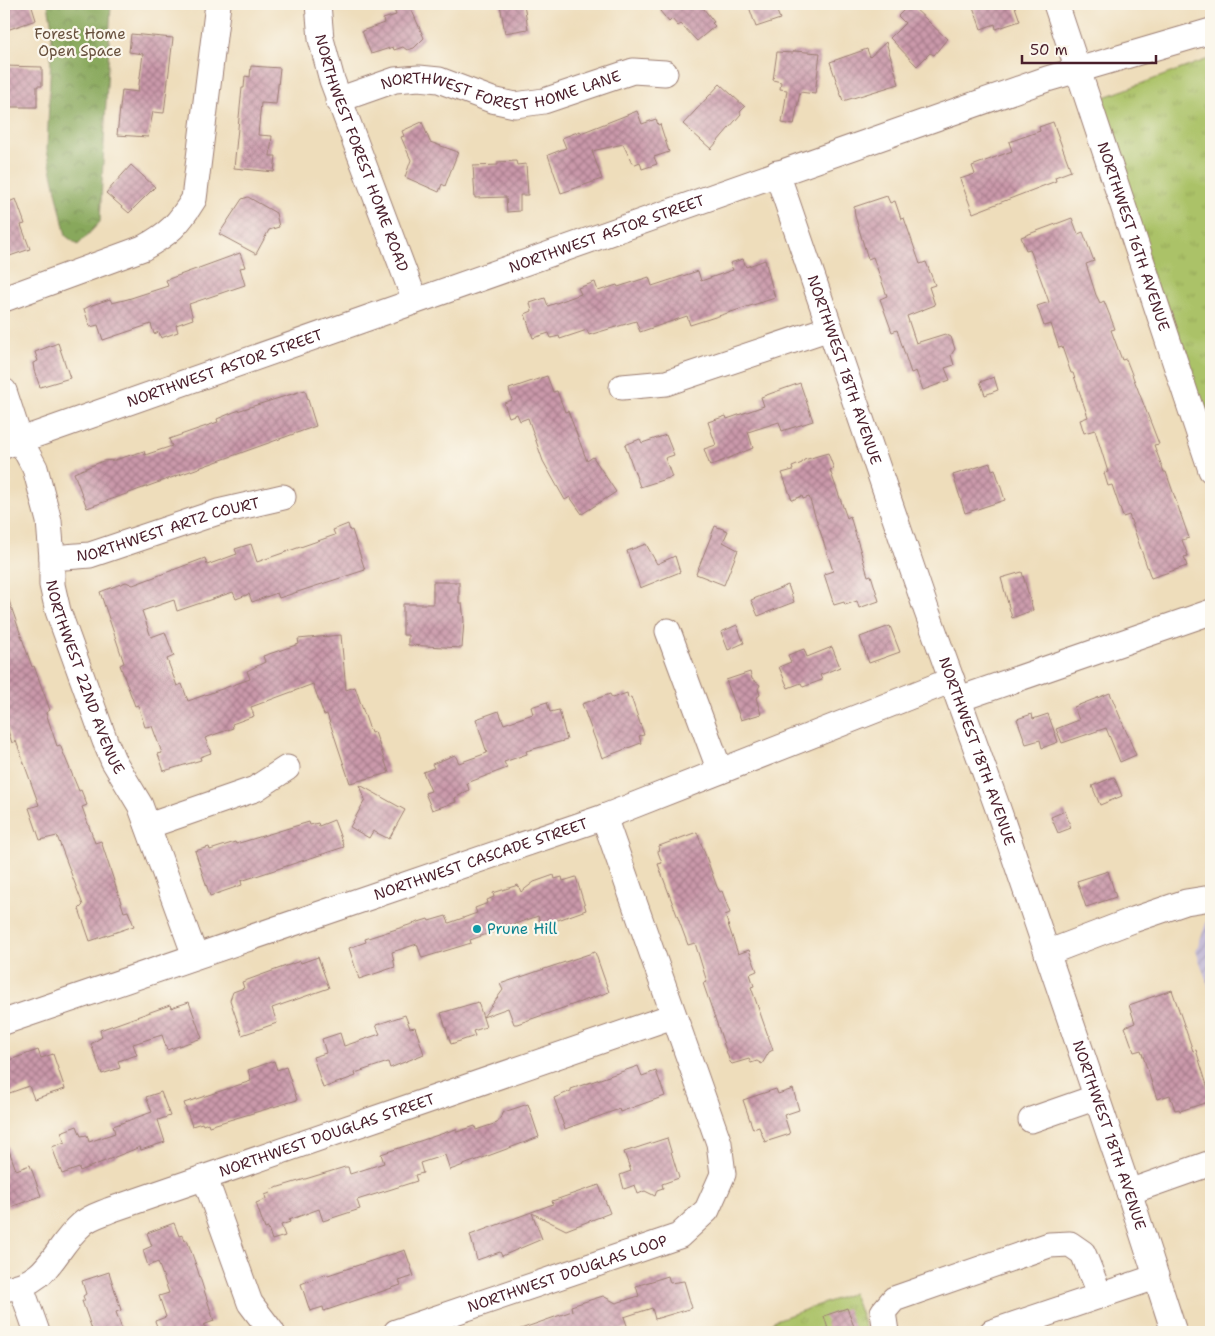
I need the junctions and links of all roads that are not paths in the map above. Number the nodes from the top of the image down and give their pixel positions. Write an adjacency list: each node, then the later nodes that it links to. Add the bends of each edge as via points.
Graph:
1 (218, 4): 9 (street, via 194,199 179,223 143,248)
2 (318, 4): 7 (street, NORTHWEST FOREST HOME ROAD, via 321,39)
3 (1056, 4): 5 (street, NORTHWEST 16TH AVENUE)
4 (1211, 31): 5 (street, NORTHWEST ASTOR STREET)
5 (1077, 70): 8 (street, NORTHWEST ASTOR STREET); 15 (street, NORTHWEST 16TH AVENUE)
6 (665, 73): 7 (street, NORTHWEST FOREST HOME LANE, via 633,71 544,101 515,105 439,80 419,78 395,80)
7 (338, 100): 10 (street, NORTHWEST FOREST HOME ROAD)
8 (777, 173): 10 (street, NORTHWEST ASTOR STREET); 11 (street, NORTHWEST 18TH AVENUE)
9 (4, 299)
10 (415, 301): 14 (street, NORTHWEST ASTOR STREET)
11 (830, 328): 12 (street, via 666,384); 22 (street, NORTHWEST 18TH AVENUE)
12 (622, 387)
13 (4, 391): 14 (street, NORTHWEST 22ND AVENUE)
14 (12, 443): 17 (street, NORTHWEST 22ND AVENUE, via 37,476 49,521)
15 (1211, 470)
16 (283, 497): 17 (street, NORTHWEST ARTZ COURT, via 218,512 90,555)
17 (52, 558): 26 (street, NORTHWEST 22ND AVENUE, via 52,585 58,611 109,751)
18 (1211, 596): 21 (street)
19 (1211, 612): 22 (street, NORTHWEST CASCADE STREET)
20 (668, 630): 24 (street)
21 (1116, 630)
22 (955, 689): 24 (street, NORTHWEST CASCADE STREET); 28 (street, NORTHWEST 18TH AVENUE)
23 (287, 768): 26 (street, via 255,789)
24 (720, 771): 25 (street, NORTHWEST CASCADE STREET)
25 (604, 817): 29 (street, NORTHWEST CASCADE STREET); 30 (street, NORTHWEST DOUGLAS LOOP)
26 (148, 826): 29 (street, NORTHWEST 22ND AVENUE)
27 (1211, 898): 28 (street, via 1160,911)
28 (1047, 953): 32 (street, NORTHWEST 18TH AVENUE)
29 (195, 956): 31 (street, NORTHWEST CASCADE STREET)
30 (673, 1016): 35 (street, NORTHWEST DOUGLAS STREET); 42 (street, NORTHWEST DOUGLAS LOOP, via 719,1143 722,1174 707,1210 679,1236)
31 (4, 1022)
32 (1097, 1097): 33 (street); 36 (street, NORTHWEST 18TH AVENUE)
33 (1031, 1120)
34 (1211, 1163): 36 (street)
35 (205, 1178): 38 (street, NORTHWEST DOUGLAS STREET, via 110,1210 82,1223 44,1271); 41 (street, via 250,1303)
36 (1129, 1192): 37 (street, NORTHWEST 18TH AVENUE)
37 (1156, 1277): 39 (street); 45 (street, NORTHWEST 18TH AVENUE)
38 (13, 1288): 40 (street)
39 (1100, 1296): 43 (street, via 1083,1252 1070,1244 1049,1246 894,1299 883,1312); 44 (street)
40 (37, 1332)
41 (272, 1332)
42 (396, 1332)
43 (886, 1332)
44 (992, 1332)
45 (1174, 1332)

